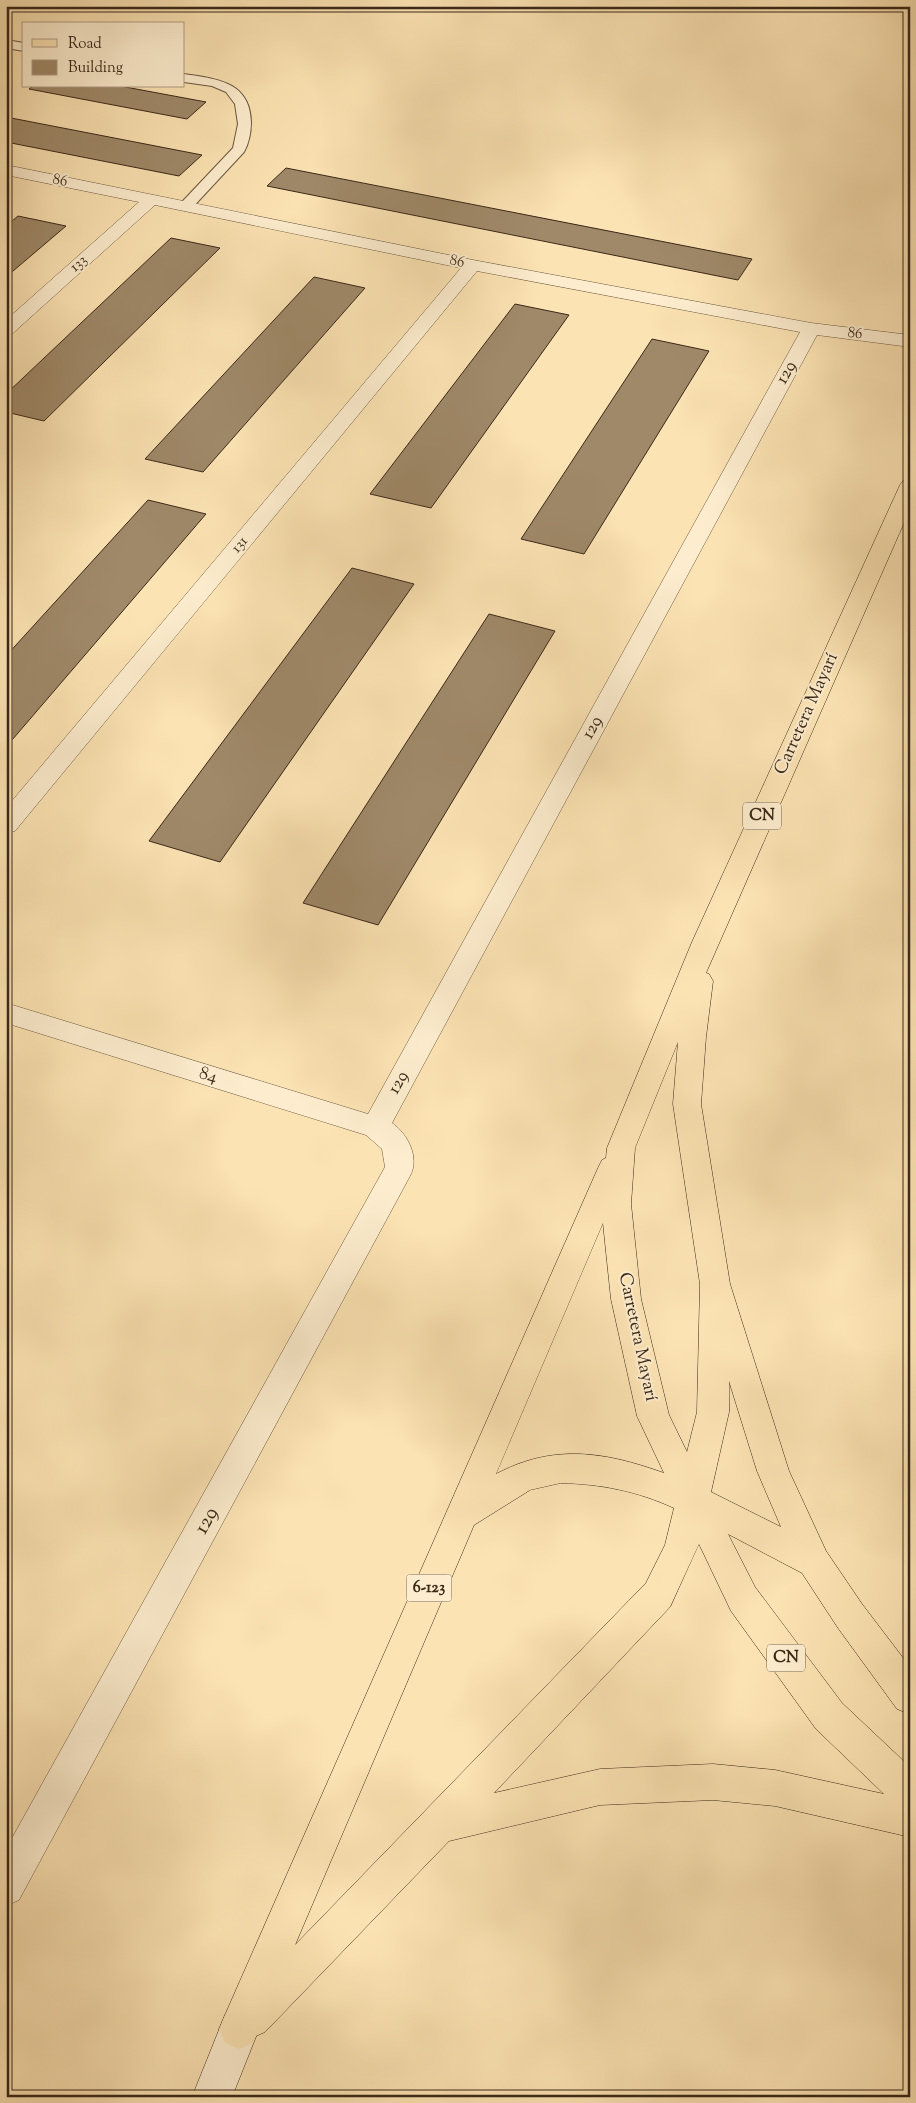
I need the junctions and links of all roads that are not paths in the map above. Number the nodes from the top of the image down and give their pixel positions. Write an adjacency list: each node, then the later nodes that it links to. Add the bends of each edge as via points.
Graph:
1 (6, 44): 2 (lane)
2 (22, 47)
3 (185, 78): 6 (lane, via 235,92 242,102 244,122 239,149)
4 (6, 170): 5 (street, 86)
5 (152, 199): 6 (street, 86); 9 (street, 133)
6 (186, 206): 7 (street, 86)
7 (474, 265): 8 (street, 86); 12 (street, 131)
8 (811, 329): 10 (street, 86); 15 (street, 129)
9 (6, 330)
10 (910, 341)
11 (910, 486): 13 (main road, Carretera Mayarí / CN)
12 (6, 825)
13 (705, 942): 16 (main road, Carretera Mayarí / CN); 18 (main road, Carretera Mayarí / CN, via 687,1104)
14 (7, 1015): 15 (street, 84)
15 (375, 1127): 17 (street, 84, via 385,1131)
16 (620, 1148): 19 (main road, Carretera Mayarí / CN, via 616,1204 626,1299 654,1416); 20 (main road, 6-123)
17 (399, 1153): 26 (street, 129, via 400,1168 392,1186)
18 (716, 1284): 19 (main road, 6-123, via 712,1412); 21 (main road, Carretera Mayarí / CN, via 773,1471)
19 (693, 1499): 20 (main road, via 632,1476 563,1466 529,1474 500,1488); 21 (main road); 23 (main road, CN, via 754,1615 829,1716); 25 (main road, 6-123, via 681,1548 658,1595)
20 (460, 1516): 27 (main road, 6-123)
21 (814, 1562): 22 (main road, CN)
22 (910, 1696)
23 (910, 1794)
24 (910, 1818): 25 (main road, via 775,1788 713,1782 600,1787)
25 (439, 1825): 27 (main road, 6-123)
26 (6, 1887)
27 (239, 2029): 28 (street, 6-123)
28 (212, 2097)

